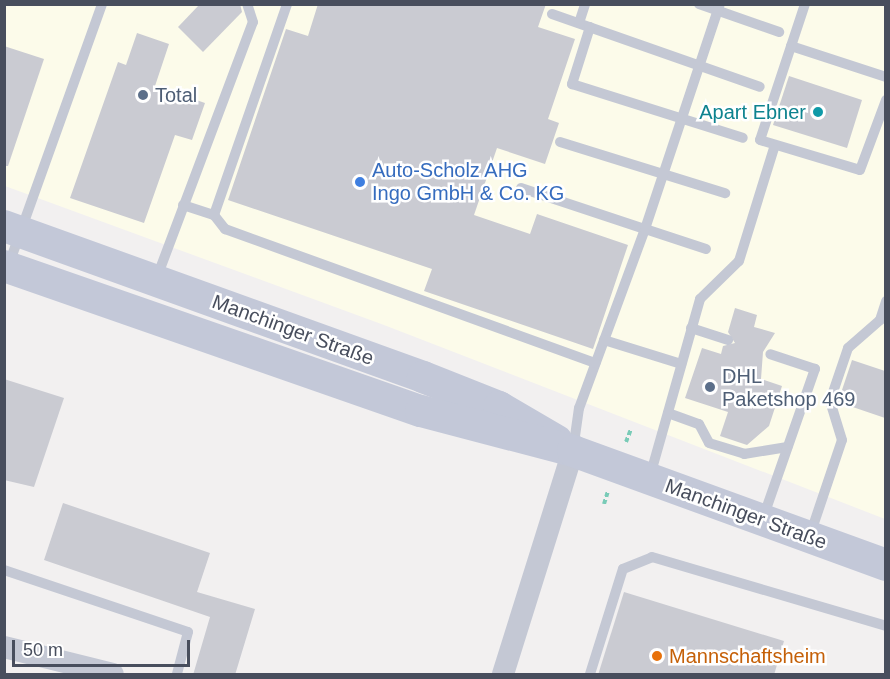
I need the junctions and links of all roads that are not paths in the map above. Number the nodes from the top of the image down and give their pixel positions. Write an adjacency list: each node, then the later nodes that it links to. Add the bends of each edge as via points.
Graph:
1 (102, 4): 26 (lane)
2 (247, 4): 24 (lane, via 253,22)
3 (287, 4): 25 (lane)
4 (585, 4): 9 (lane)
5 (699, 4): 7 (lane)
6 (805, 4): 12 (lane)
7 (719, 8): 11 (lane); 13 (lane)
8 (552, 14): 9 (lane)
9 (579, 23): 10 (lane)
10 (590, 27): 13 (lane); 17 (lane, via 572,84)
11 (779, 32)
12 (791, 46): 14 (lane); 20 (lane, via 760,140)
13 (700, 66): 15 (lane); 17 (lane)
14 (885, 77)
15 (760, 87)
16 (885, 100): 20 (lane, via 860,170)
17 (682, 118): 18 (lane); 21 (lane)
18 (743, 138)
19 (560, 142): 21 (lane)
20 (775, 145): 32 (lane, via 739,261 700,299)
21 (664, 174): 23 (lane); 27 (lane)
22 (521, 188): 27 (lane)
23 (725, 193)
24 (183, 205): 25 (lane); 30 (lane)
25 (214, 216): 36 (lane, via 225,229)
26 (13, 229): 29 (lane); 30 (main road, Manchinger Straße)
27 (645, 229): 28 (lane); 33 (lane)
28 (705, 249)
29 (6, 267): 40 (main road, Manchinger Straße, via 421,411)
30 (156, 280): 40 (main road, Manchinger Straße, via 499,407)
31 (885, 301): 43 (lane, via 880,320 848,348 830,401 842,440)
32 (692, 328): 34 (lane); 37 (lane)
33 (604, 340): 36 (lane); 37 (lane)
34 (728, 340)
35 (770, 354): 39 (lane, via 815,369)
36 (596, 363): 40 (lane, via 579,408)
37 (681, 364): 38 (lane)
38 (668, 413): 39 (lane, via 699,424 709,443 744,454); 41 (lane)
39 (787, 447): 42 (lane)
40 (573, 451): 41 (main road, Manchinger Straße); 50 (street)
41 (648, 479): 42 (main road, Manchinger Straße)
42 (763, 518): 43 (main road, Manchinger Straße)
43 (810, 535): 44 (main road, Manchinger Straße)
44 (885, 565)
45 (4, 570): 49 (lane, via 188,632)
46 (885, 626): 51 (lane, via 652,557 623,569)
47 (4, 647): 48 (street)
48 (113, 675)
49 (177, 675)
50 (503, 675)
51 (590, 675)

